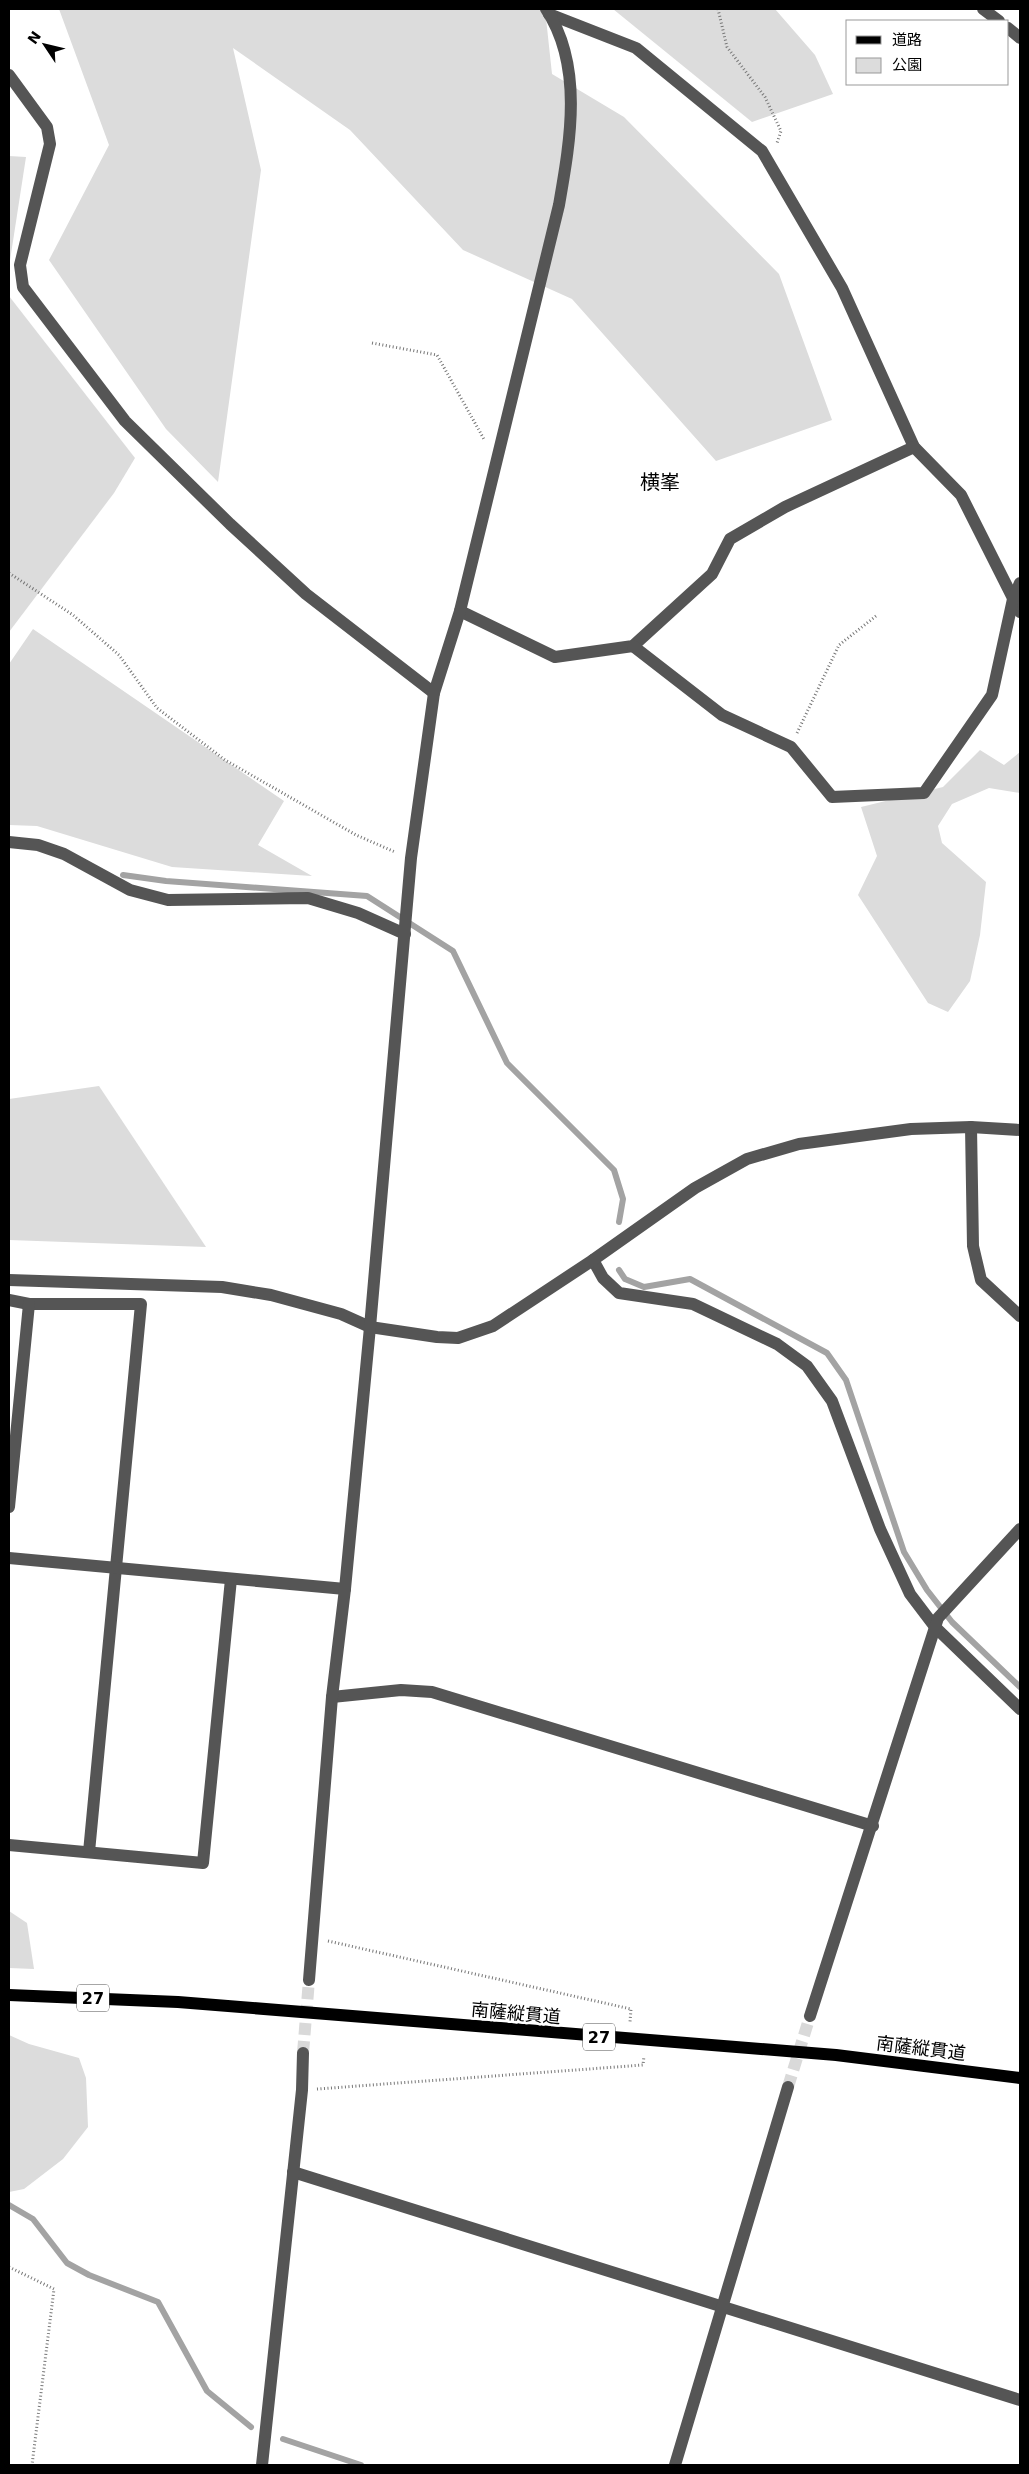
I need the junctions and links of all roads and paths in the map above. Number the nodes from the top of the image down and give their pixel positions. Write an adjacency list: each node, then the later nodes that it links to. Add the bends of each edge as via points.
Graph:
1 (718, 9): 8 (path, via 727,47 765,97 781,131)
2 (983, 9): 4 (street)
3 (548, 11): 8 (street, via 636,48 762,151); 11 (street, via 564,54 572,92 567,159 559,205)
4 (998, 20)
5 (1009, 29): 6 (street)
6 (1020, 38)
7 (9, 75): 19 (street, via 47,127 50,144 20,265 23,286 125,421 306,594)
8 (770, 166): 10 (street, via 842,288)
9 (372, 343): 11 (path, via 437,355)
10 (914, 447): 14 (street, via 962,495); 18 (street, via 785,506 730,539 712,574)
11 (496, 461): 15 (street)
12 (9, 573): 22 (path, via 73,615 119,655 157,708 225,760 356,835)
13 (1020, 583): 14 (street)
14 (1014, 599): 16 (street); 20 (street, via 992,695 924,793 832,797)
15 (460, 611): 18 (street, via 555,658); 19 (street)
16 (1020, 612)
17 (876, 616): 20 (path, via 839,645)
18 (633, 646): 20 (street, via 722,715)
19 (434, 693): 22 (street)
20 (791, 747)
21 (9, 842): 23 (street, via 38,845 64,854 130,890 168,900 308,898)
22 (411, 858): 23 (street)
23 (406, 930): 31 (street)
24 (971, 1127): 25 (street); 26 (street, via 911,1129 798,1144 746,1159 695,1188); 30 (street, via 973,1246 981,1280)
25 (1020, 1130)
26 (594, 1260): 31 (street, via 493,1326 476,1333 458,1338 436,1337); 38 (street, via 603,1278 620,1293 694,1304 777,1344 807,1366 832,1401 880,1528 910,1594)
27 (9, 1280): 31 (street, via 222,1287 271,1294)
28 (9, 1300): 29 (street)
29 (29, 1304): 32 (street); 35 (street, via 141,1304)
30 (1020, 1316)
31 (370, 1326): 37 (street)
32 (9, 1507)
33 (1020, 1529): 38 (street)
34 (9, 1558): 35 (street)
35 (116, 1568): 36 (street); 43 (street)
36 (231, 1579): 37 (street); 43 (street, via 203,1863)
37 (345, 1589): 39 (street)
38 (936, 1623): 40 (street); 41 (street)
39 (332, 1697): 41 (street, via 401,1690 432,1692); 44 (street)
40 (1020, 1709)
41 (873, 1826): 47 (street)
42 (9, 1845): 43 (street)
43 (90, 1852)
44 (312, 1937): 45 (street); 48 (path, via 631,2009)
45 (309, 1980)
46 (9, 1994): 48 (main road, 南薩縦貫道 / 27, via 178,2002)
47 (810, 2016)
48 (630, 2040): 49 (main road, 南薩縦貫道 / 27)
49 (645, 2041): 51 (main road, 南薩縦貫道 / 27, via 836,2055); 53 (path, via 643,2065)
50 (303, 2053): 53 (street)
51 (1020, 2078)
52 (788, 2087): 56 (street)
53 (302, 2090): 54 (street)
54 (293, 2172): 56 (street); 59 (street)
55 (9, 2267): 58 (path, via 54,2289)
56 (724, 2306): 57 (street); 60 (street)
57 (1020, 2400)
58 (32, 2465)
59 (262, 2465)
60 (675, 2465)

